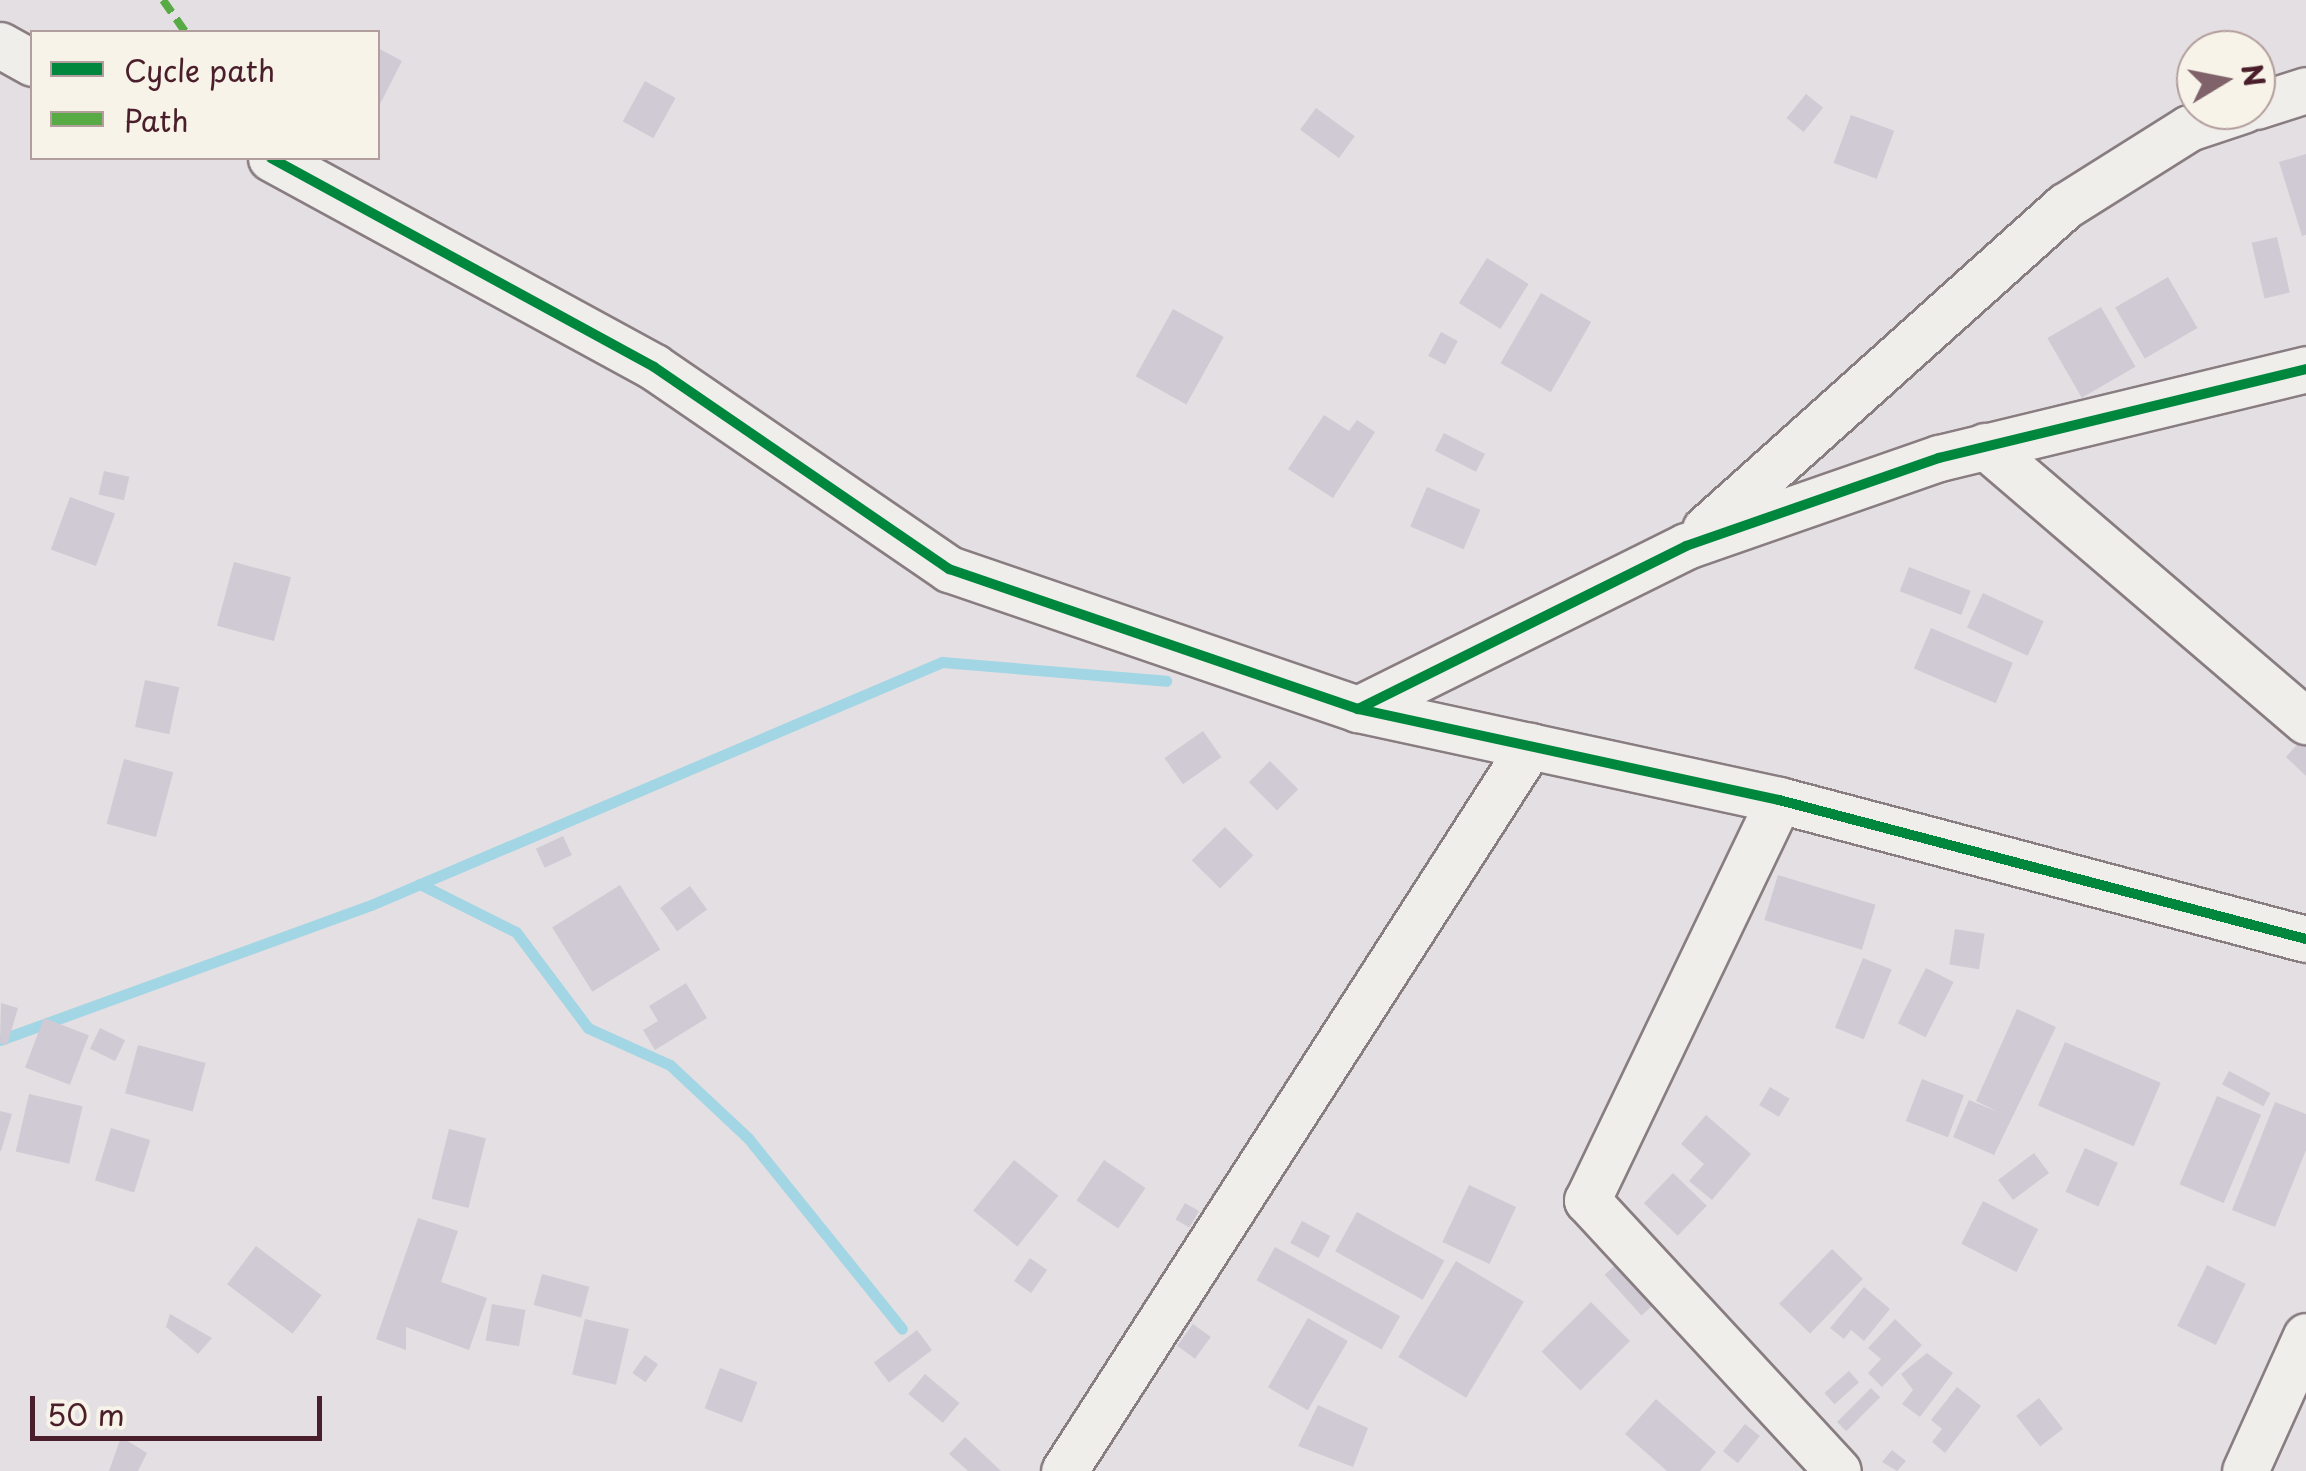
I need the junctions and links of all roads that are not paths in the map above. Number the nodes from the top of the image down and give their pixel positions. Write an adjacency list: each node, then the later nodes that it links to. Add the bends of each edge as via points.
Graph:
1 (0, 44): 2 (street)
2 (30, 62)
3 (2306, 90): 4 (street)
4 (2276, 100)
5 (2186, 130): 9 (street, via 2065,206)
6 (275, 160): 10 (street, via 654,367 950,569)
7 (2306, 369): 8 (street)
8 (1985, 446): 9 (street); 11 (street)
9 (1686, 546): 10 (street)
10 (1358, 709): 12 (street)
11 (2306, 721)
12 (1530, 746): 13 (street); 16 (street)
13 (1779, 800): 14 (street); 17 (street, via 1587,1200)
14 (2306, 939)
15 (2306, 1336): 18 (street)
16 (1064, 1471)
17 (1838, 1471)
18 (2245, 1471)

